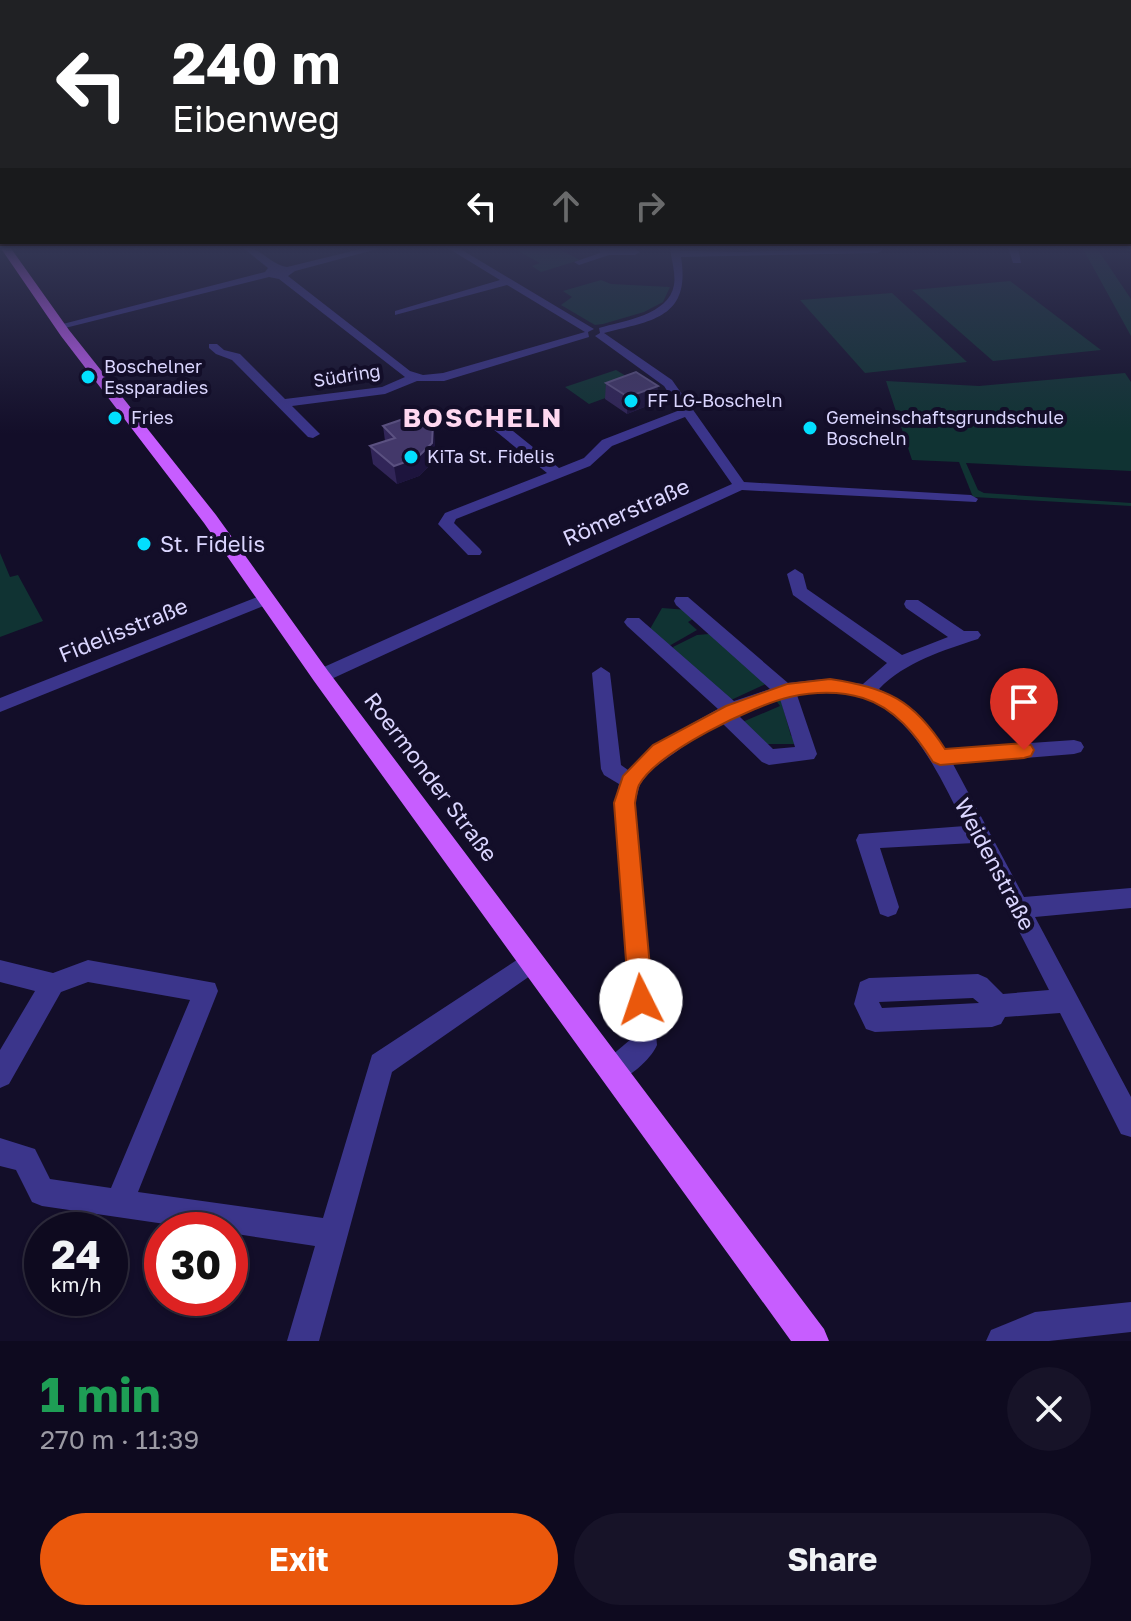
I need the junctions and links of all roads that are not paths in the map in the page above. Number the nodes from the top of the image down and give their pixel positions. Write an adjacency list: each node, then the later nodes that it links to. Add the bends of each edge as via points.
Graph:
1 (49, 310): 8 (main road, Roermonder Straße)
2 (127, 310): 8 (street)
3 (327, 310): 12 (street, Südring)
4 (411, 310): 7 (street)
5 (553, 310): 9 (street)
6 (659, 310): 10 (street)
7 (399, 313)
8 (61, 326): 22 (main road, Roermonder Straße)
9 (587, 332): 10 (street); 12 (street, Südring, via 444,377)
10 (602, 333): 14 (street, via 655,371)
11 (213, 346): 13 (street, via 236,357)
12 (414, 378): 13 (street, Südring, via 385,390)
13 (284, 403): 16 (street)
14 (690, 412): 17 (street, via 607,443 593,460); 18 (street)
15 (498, 426): 17 (street)
16 (313, 434)
17 (557, 474): 20 (street, via 450,516 446,524)
18 (740, 486): 19 (street, Römerstraße); 28 (street, Römerstraße)
19 (971, 499)
20 (474, 552)
21 (795, 574): 26 (street, via 799,591)
22 (265, 599): 28 (main road, Roermonder Straße); 31 (street, Fidelisstraße)
23 (682, 601): 29 (street)
24 (912, 604): 26 (street, via 967,636)
25 (633, 622): 32 (street)
26 (900, 663): 30 (street, via 871,683)
27 (601, 673): 35 (street, via 611,769)
28 (321, 676): 40 (main road, Roermonder Straße)
29 (786, 691): 30 (street, Weidenstraße, via 830,685); 32 (street, Weidenstraße); 32 (street, via 807,754 769,757)
30 (867, 692): 34 (street, Weidenstraße, via 920,726)
31 (0, 705)
32 (729, 712): 35 (street, Weidenstraße, via 660,751)
33 (1074, 747): 34 (street)
34 (940, 757): 36 (street, Weidenstraße)
35 (630, 781): 45 (street, via 625,803 644,1045)
36 (978, 834): 38 (street, via 867,840); 39 (street, Weidenstraße)
37 (1131, 898): 39 (street)
38 (888, 907)
39 (1018, 908): 43 (street, Weidenstraße)
40 (532, 961): 45 (main road, Roermonder Straße); 50 (street, via 381,1064)
41 (0, 971): 42 (street)
42 (53, 984): 46 (street); 49 (street, via 88,971 206,991)
43 (1066, 1001): 44 (street); 47 (street, Weidenstraße)
44 (998, 1006)
45 (613, 1071): 53 (main road, Roermonder Straße)
46 (0, 1075)
47 (1130, 1120)
48 (0, 1152): 49 (street, via 25,1159 42,1192)
49 (120, 1201): 50 (street)
50 (334, 1234): 52 (street)
51 (1131, 1317): 54 (street, via 1035,1327)
52 (303, 1341)
53 (812, 1341)
54 (1002, 1341)

